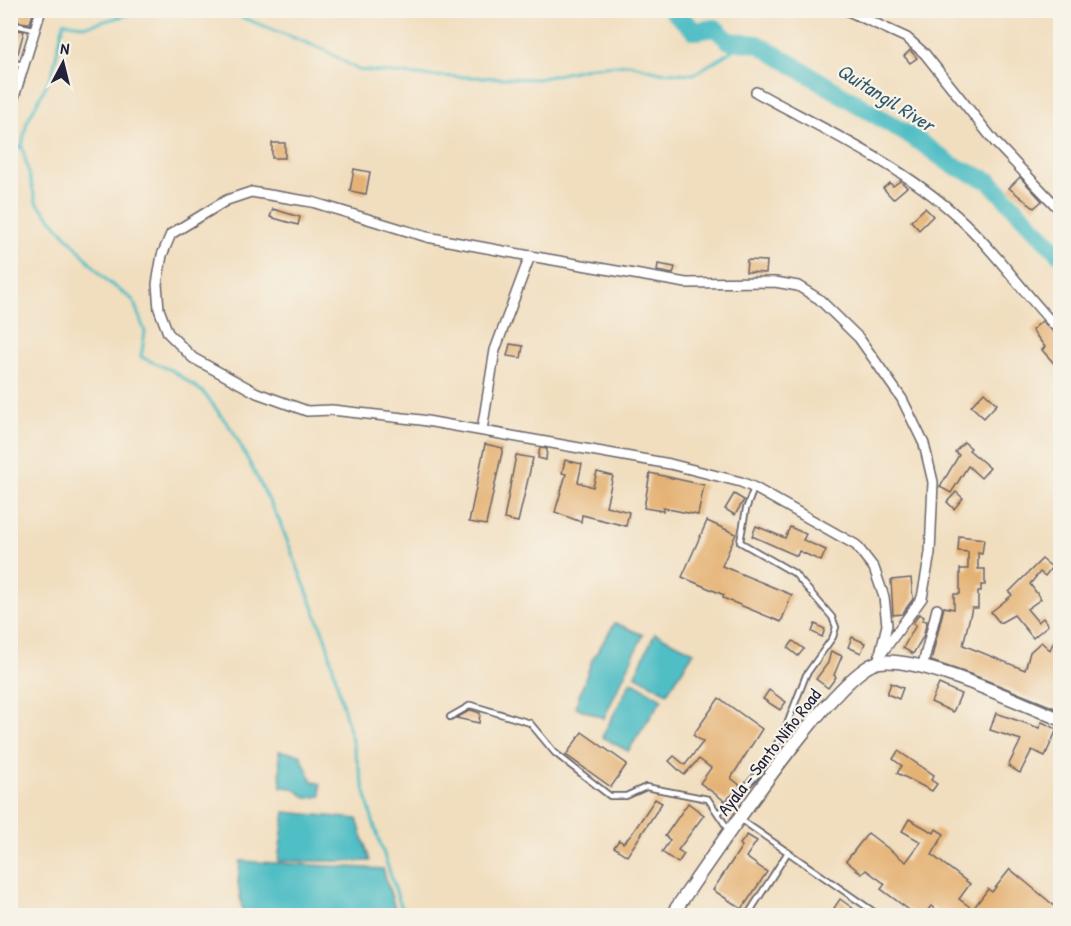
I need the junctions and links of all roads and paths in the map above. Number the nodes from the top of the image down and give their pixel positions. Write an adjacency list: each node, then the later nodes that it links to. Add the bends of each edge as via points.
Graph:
1 (41, 10): 4 (street)
2 (846, 10): 10 (street, via 907,38 925,54 995,142)
3 (10, 24): 4 (lane)
4 (34, 29): 6 (street)
5 (10, 62): 6 (lane)
6 (23, 65): 8 (street)
7 (756, 92): 12 (street, via 914,180 958,216 1002,261)
8 (12, 97): 9 (street)
9 (10, 111)
10 (1060, 210)
11 (530, 256): 13 (street, via 495,350); 13 (street, via 427,237 312,202 250,192 227,200 171,234 162,255 157,284 159,309 168,333 193,358 229,379 307,411 376,415); 16 (street, via 686,283 775,282 798,286 819,299 859,338 902,399 924,444 933,482 930,553 922,598)
12 (1060, 331)
13 (482, 430): 14 (street, via 670,464)
14 (755, 488): 16 (street, via 856,545 874,568 884,597 887,625); 20 (lane, via 740,542 794,573 836,627 806,675 784,732 761,770)
15 (937, 609): 17 (street)
16 (880, 658): 17 (street); 21 (street, Ayala – Santo Niño Road, via 853,677 816,717)
17 (922, 668): 19 (street)
18 (450, 717): 20 (lane, via 471,705 514,717 530,723 555,753 610,796 617,798 646,787 708,799)
19 (1060, 719)
20 (718, 813): 22 (lane)
21 (740, 819): 22 (street, Ayala – Santo Niño Road); 23 (lane)
22 (731, 831): 24 (street, Ayala – Santo Niño Road)
23 (788, 852): 25 (lane); 26 (lane)
24 (671, 915)
25 (747, 915)
26 (880, 915)

